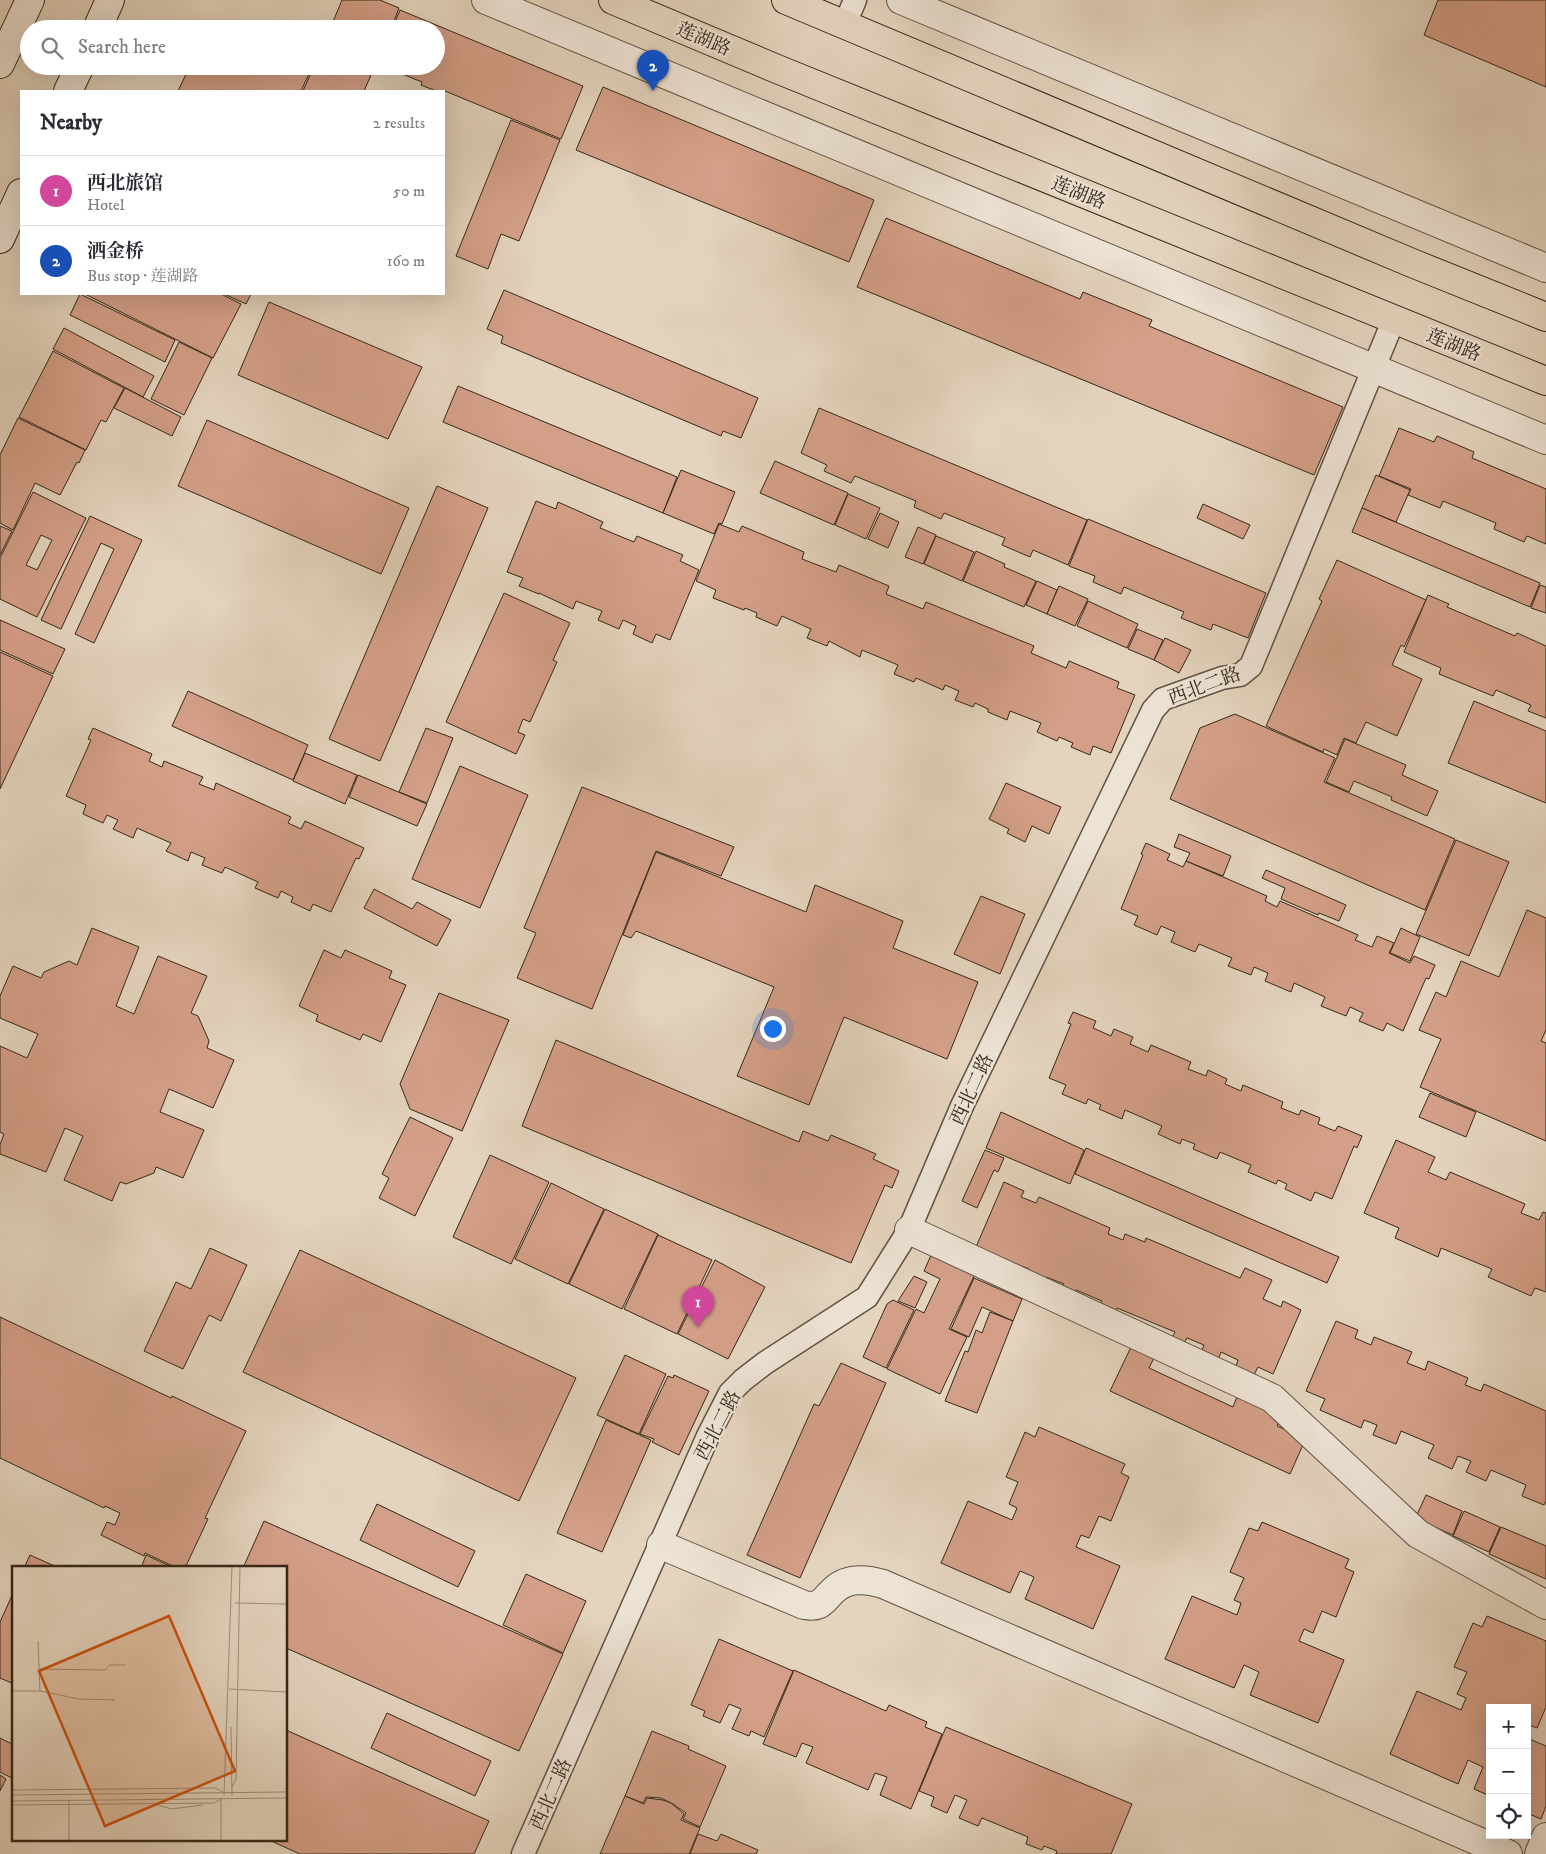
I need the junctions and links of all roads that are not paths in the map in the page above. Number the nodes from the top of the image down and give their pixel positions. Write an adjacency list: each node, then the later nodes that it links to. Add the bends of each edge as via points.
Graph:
1 (30, 0): 9 (street)
2 (110, 0): 10 (street)
3 (486, 0): 21 (street)
4 (613, 0): 20 (main road, 莲湖路)
5 (786, 0): 8 (main road)
6 (901, 0): 12 (street)
7 (930, 0): 12 (street)
8 (850, 12): 19 (main road, via 1412,263)
9 (21, 20)
10 (101, 20)
11 (20, 21): 13 (street)
12 (968, 28): 18 (street)
13 (0, 64)
14 (76, 75): 15 (street)
15 (68, 90)
16 (20, 195): 17 (street)
17 (0, 239)
18 (1546, 268)
19 (1546, 317)
20 (1394, 319): 21 (lane, 西北二路); 22 (main road, 莲湖路)
21 (1374, 368): 23 (street); 24 (lane, 西北二路, via 1251,666 1240,675 1163,699 1153,710 962,1106)
22 (1546, 382)
23 (1546, 440)
24 (909, 1230): 25 (lane, 西北二路, via 867,1297 765,1363 730,1393); 26 (street, via 1272,1398 1418,1534)
25 (660, 1545): 28 (lane, 西北二路); 29 (street, via 804,1606 822,1604 845,1583 860,1579 883,1584)
26 (1546, 1605)
27 (1546, 1837): 30 (street)
28 (522, 1854)
29 (1508, 1854)
30 (1539, 1854)

